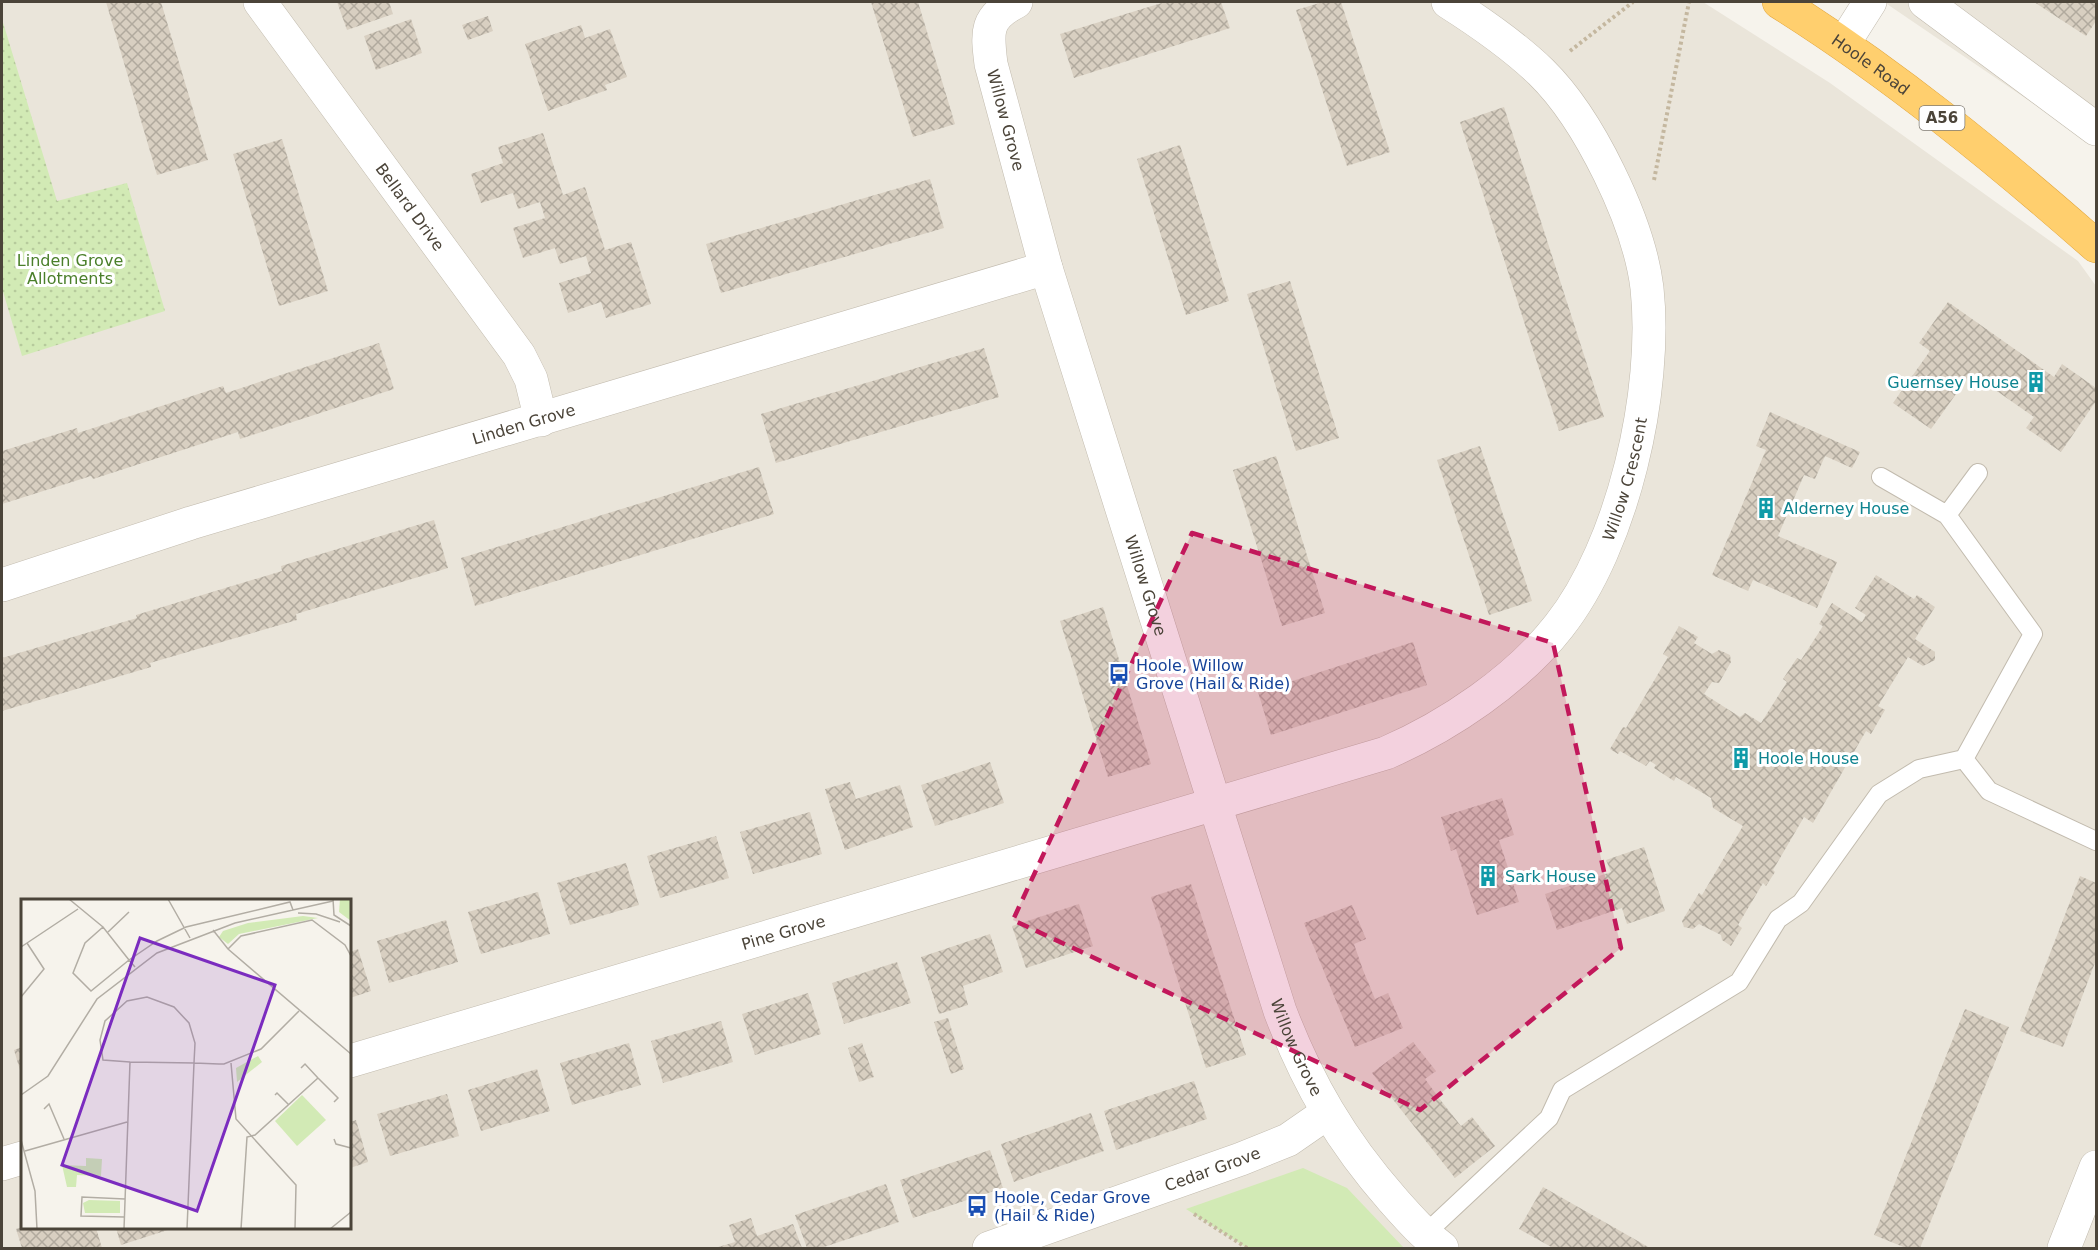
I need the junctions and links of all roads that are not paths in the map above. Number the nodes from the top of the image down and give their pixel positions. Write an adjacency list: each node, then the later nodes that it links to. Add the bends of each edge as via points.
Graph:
1 (260, 2): 11 (street, Bellard Drive, via 519,355 531,379)
2 (1448, 2): 17 (street, Willow Crescent, via 1500,37 1542,73 1603,161 1632,226 1647,288 1646,359 1630,476 1582,591 1560,626 1502,680 1448,721 1386,753)
3 (1779, 2): 7 (highway, Hoole Road / A56)
4 (1870, 2): 7 (street)
5 (1925, 2): 8 (street)
6 (1005, 9): 10 (street, Willow Grove, via 988,37 991,64)
7 (1844, 43): 9 (highway, Hoole Road / A56, via 2023,181)
8 (2097, 129)
9 (2097, 246)
10 (1046, 268): 11 (street, Linden Grove); 17 (street, Willow Grove)
11 (541, 420): 15 (street, Linden Grove, via 202,520)
12 (1978, 473): 14 (lane)
13 (1881, 477): 14 (lane)
14 (1947, 515): 16 (lane, via 2033,634)
15 (2, 585)
16 (1964, 759): 18 (lane, via 1989,791); 24 (lane, via 1919,769 1879,794 1801,903 1778,919 1739,982 1562,1090 1549,1118)
17 (1217, 804): 19 (street, Pine Grove); 20 (street, Willow Grove, via 1280,1011)
18 (2097, 841)
19 (351, 1061)
20 (1327, 1113): 24 (street, Willow Grove, via 1361,1164); 25 (street, Cedar Grove, via 1288,1140)
21 (21, 1158): 22 (street)
22 (2, 1164)
23 (2097, 1167): 26 (street)
24 (1433, 1242)
25 (989, 1248)
26 (2064, 1248)

